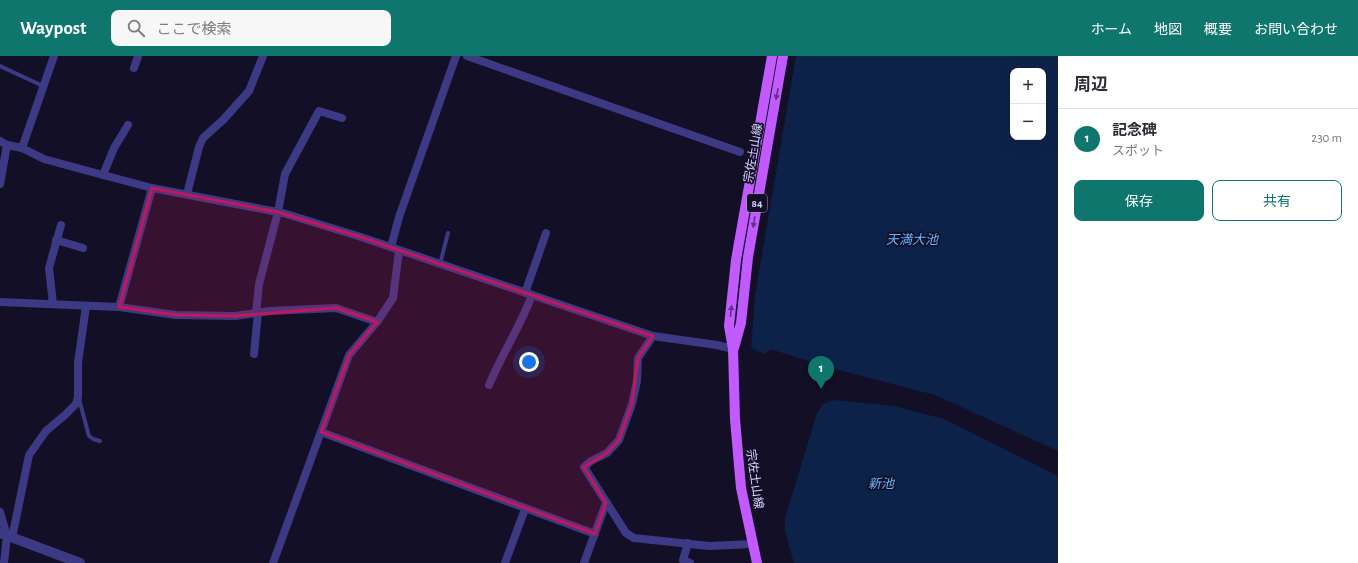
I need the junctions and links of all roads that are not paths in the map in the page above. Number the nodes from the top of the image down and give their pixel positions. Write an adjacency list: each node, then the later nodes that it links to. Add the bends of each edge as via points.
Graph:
1 (54, 56): 10 (street)
2 (138, 56): 9 (street)
3 (263, 56): 20 (street, via 249,91 203,138)
4 (456, 56): 26 (street, via 399,217)
5 (467, 56): 15 (street)
6 (772, 56): 38 (main road, 宗佐土山線 / 84, one-way to 6, via 729,326 736,260)
7 (783, 56): 38 (main road, 宗佐土山線 / 84, one-way to 38, via 748,257 741,323)
8 (0, 66): 10 (lane)
9 (134, 68)
10 (43, 86): 14 (street)
11 (342, 118): 21 (street, via 319,110 285,174)
12 (128, 124): 17 (street, via 114,148)
13 (4, 143): 14 (street); 16 (street)
14 (22, 148): 17 (street, via 44,159)
15 (740, 152)
16 (2, 166): 18 (street)
17 (103, 175): 19 (street)
18 (0, 184)
19 (152, 188): 20 (street); 34 (street)
20 (187, 194): 21 (street)
21 (278, 212): 26 (street); 35 (street, via 259,284)
22 (61, 225): 25 (street)
23 (448, 233): 29 (lane)
24 (546, 233): 30 (street)
25 (56, 240): 27 (street); 32 (street, via 49,268)
26 (391, 247): 28 (street)
27 (83, 248)
28 (399, 250): 29 (street); 36 (street, via 393,298)
29 (440, 264): 30 (street)
30 (529, 294): 37 (street); 40 (street, via 524,318)
31 (0, 302): 32 (street)
32 (53, 304): 33 (street)
33 (86, 306): 34 (street); 41 (street, via 78,363)
34 (119, 307): 35 (street, via 176,316 235,316)
35 (257, 313): 36 (street, via 336,308); 39 (street)
36 (377, 322): 42 (street, via 349,356)
37 (653, 336): 38 (street, via 717,345); 44 (street, via 638,358 632,404 618,440 607,453 584,467)
38 (733, 350): 50 (main road, 宗佐土山線 / 84, via 741,488)
39 (254, 354)
40 (489, 385)
41 (78, 397): 43 (lane, via 89,436); 48 (street, via 76,404 46,431 29,455)
42 (321, 432): 45 (street); 53 (street)
43 (100, 441)
44 (606, 503): 47 (street); 49 (street, via 626,534 634,538)
45 (524, 509): 47 (street); 54 (street)
46 (0, 512): 48 (street)
47 (595, 534): 55 (street)
48 (6, 536): 51 (street); 52 (street)
49 (688, 543): 50 (street, via 709,546); 56 (street, via 683,560)
50 (752, 544): 57 (main road, 宗佐土山線 / 84)
51 (4, 563)
52 (80, 563)
53 (273, 563)
54 (505, 563)
55 (584, 563)
56 (690, 563)
57 (757, 563)

